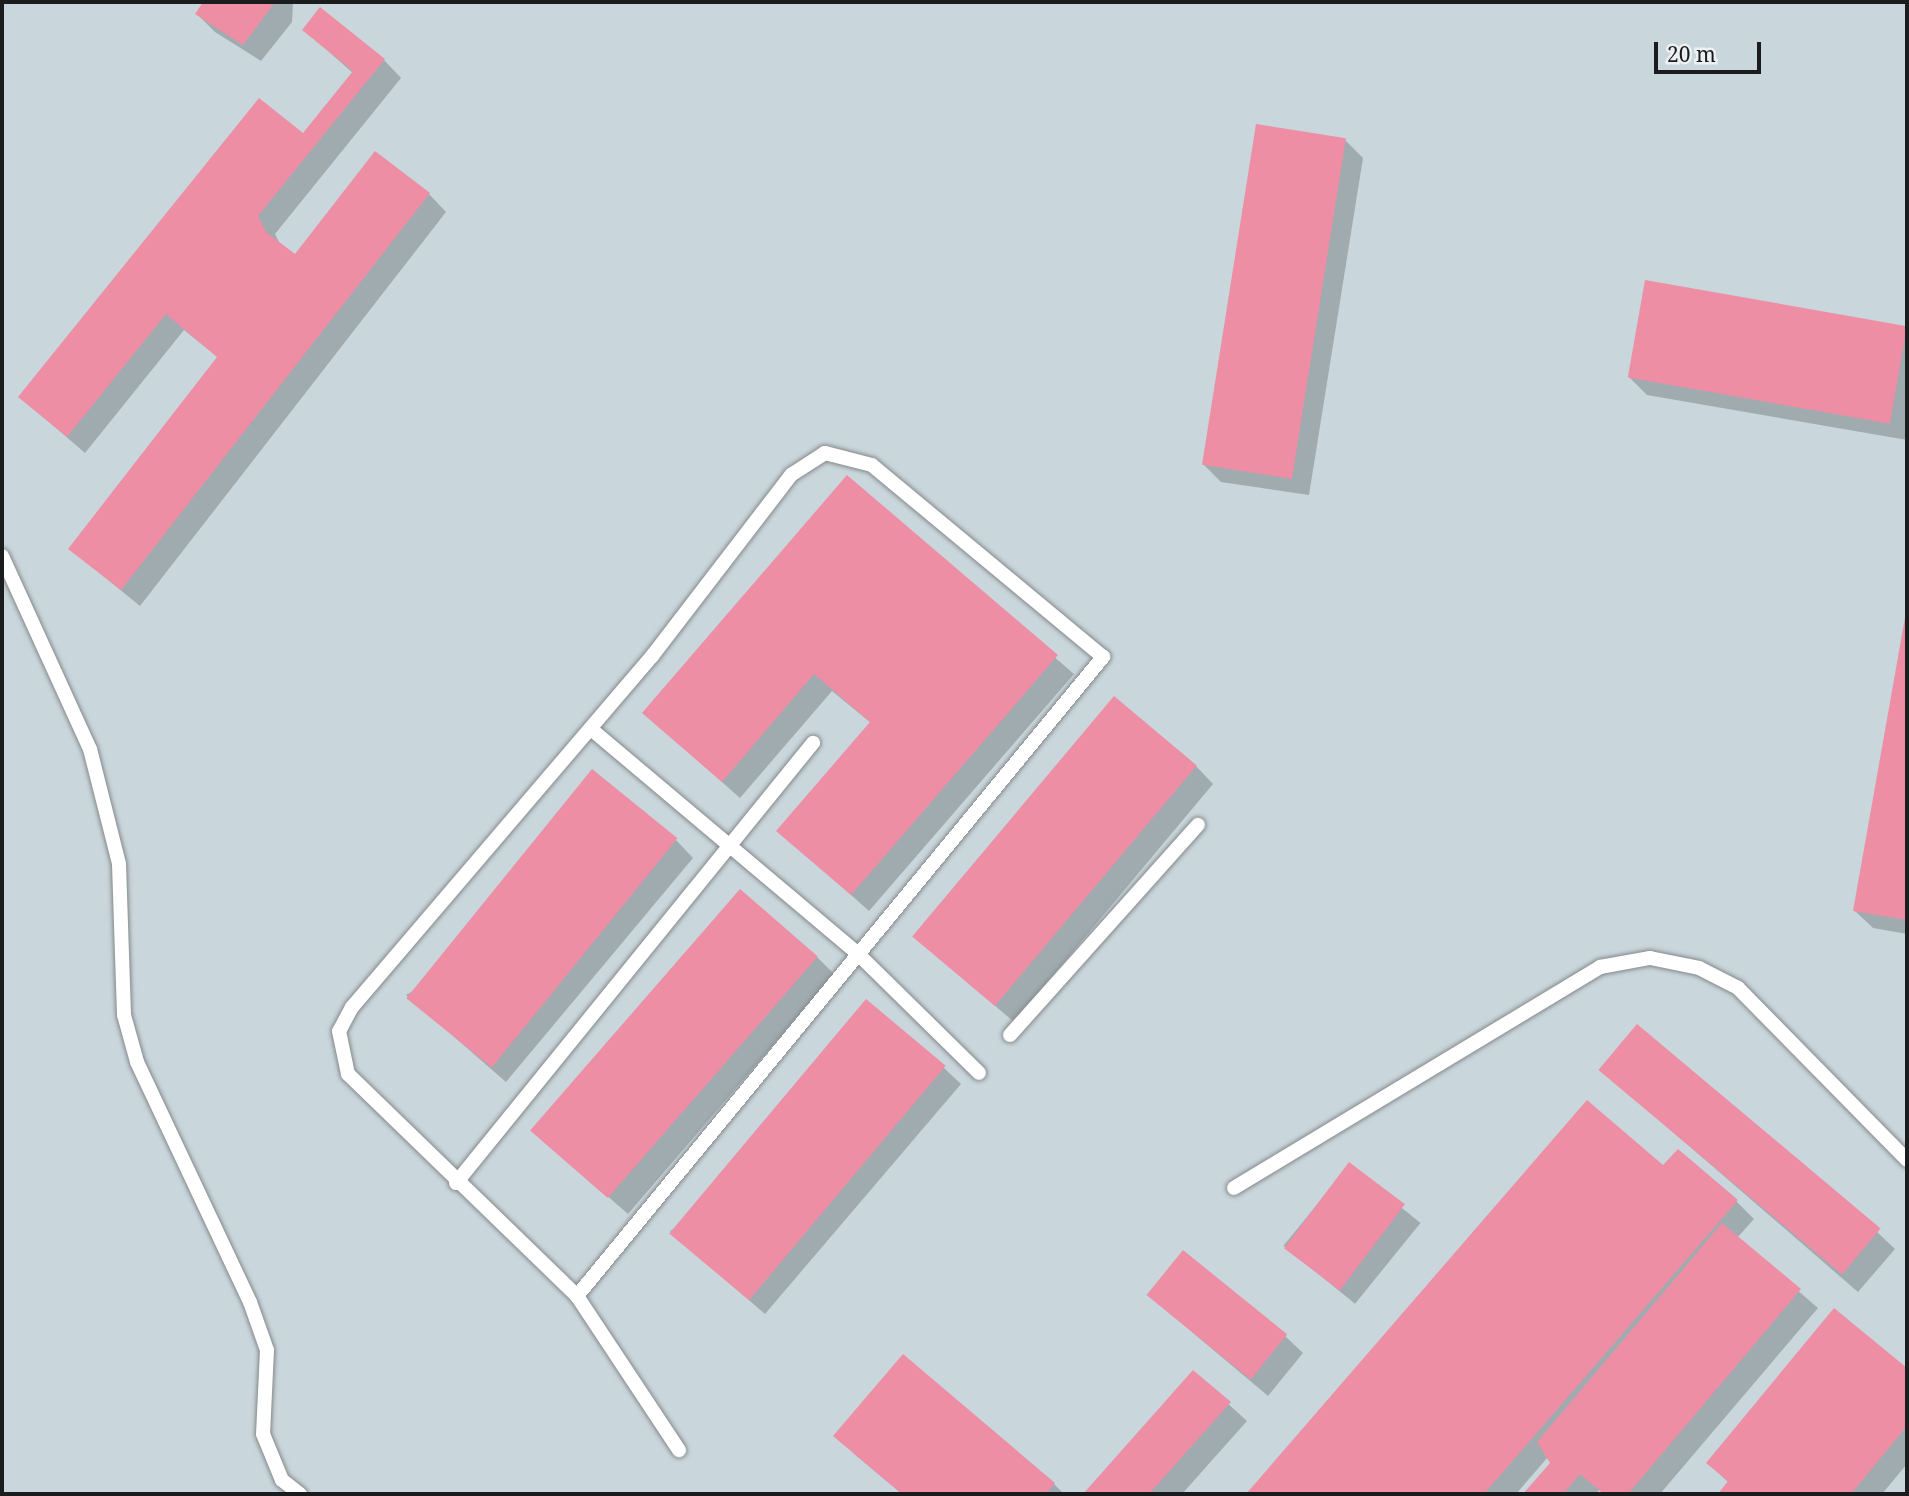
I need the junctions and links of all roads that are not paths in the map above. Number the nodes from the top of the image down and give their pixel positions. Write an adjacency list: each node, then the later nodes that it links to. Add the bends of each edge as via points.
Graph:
1 (2, 556): 14 (lane, via 90,749 119,864 124,1015 137,1062 250,1302 267,1350 263,1434 282,1480)
2 (592, 729): 5 (lane); 6 (lane, via 791,475 825,453 872,465 1103,657); 10 (lane, via 352,1007 339,1031 348,1074)
3 (813, 743): 5 (lane)
4 (1198, 825): 7 (lane)
5 (728, 843): 6 (lane); 10 (lane)
6 (857, 953): 8 (lane); 12 (lane)
7 (1010, 1035)
8 (979, 1073)
9 (1907, 1160): 11 (lane, via 1738,988 1699,968 1650,958 1600,967)
10 (456, 1184): 12 (lane)
11 (1234, 1188)
12 (577, 1296): 13 (lane)
13 (679, 1450)
14 (300, 1494)

